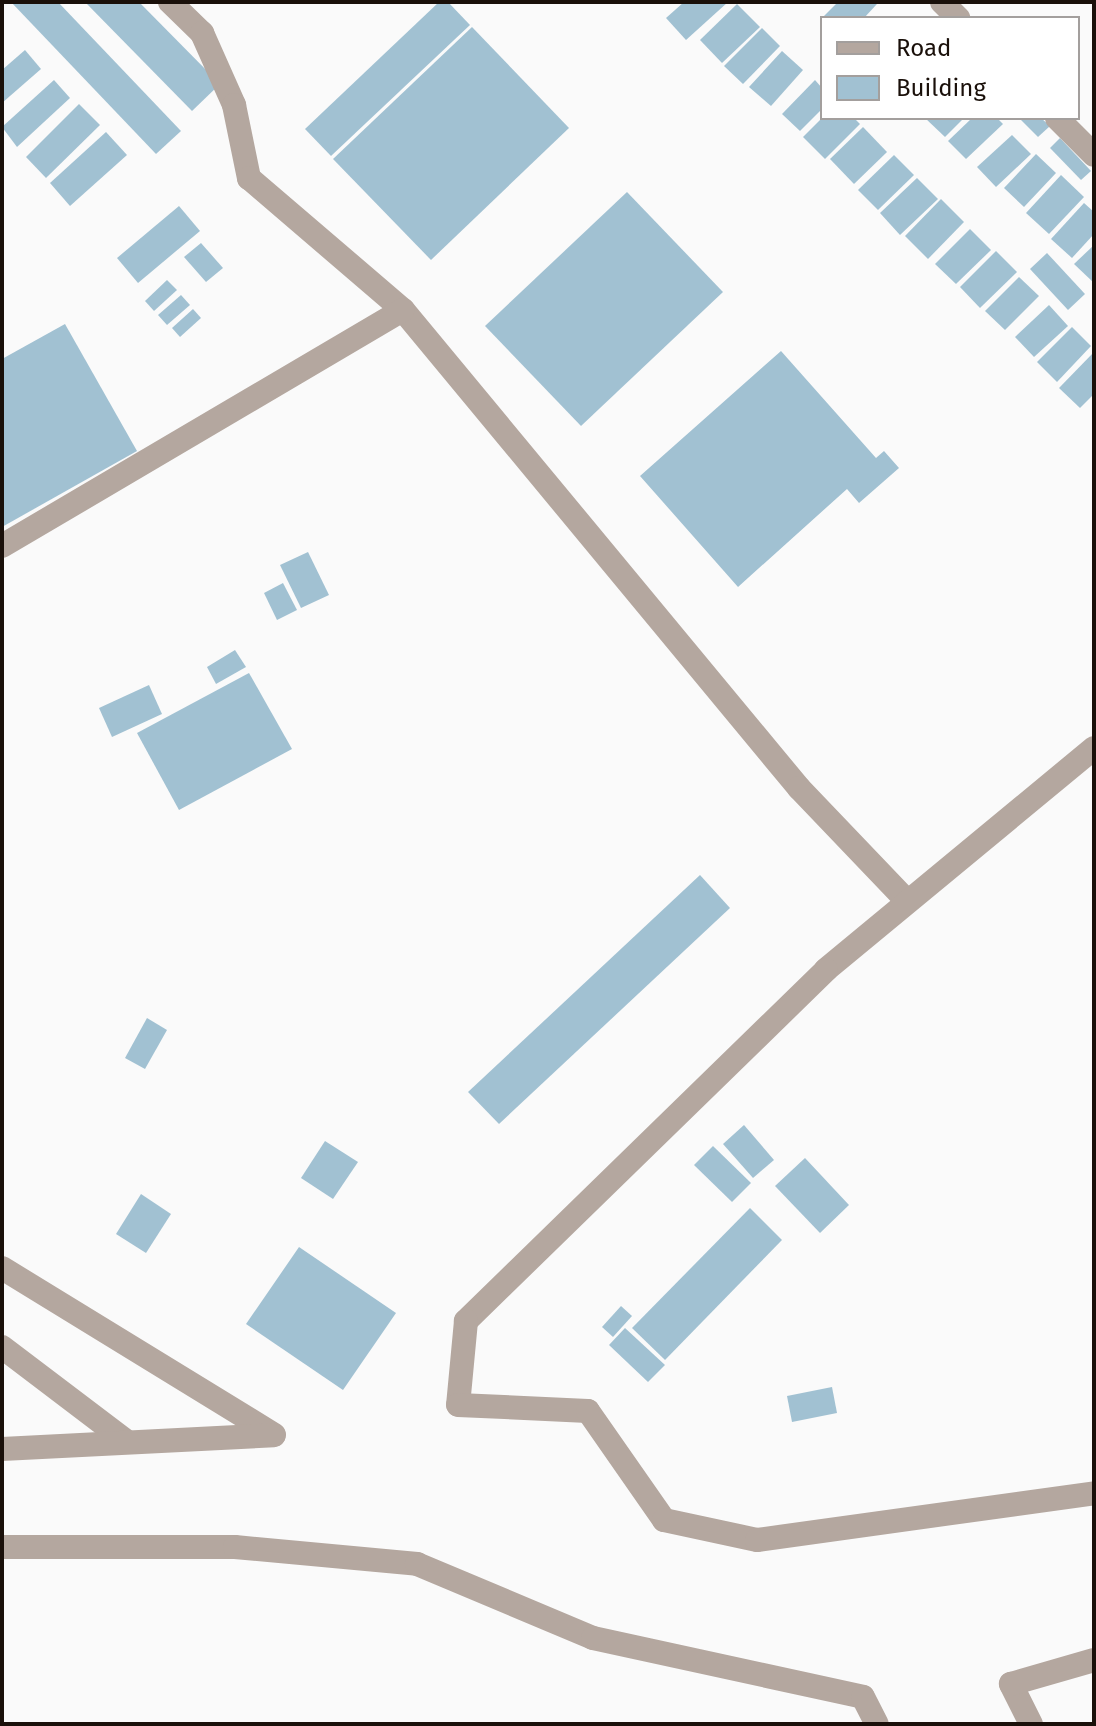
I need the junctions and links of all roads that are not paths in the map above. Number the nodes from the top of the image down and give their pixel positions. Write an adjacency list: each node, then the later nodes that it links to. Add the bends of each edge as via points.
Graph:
1 (170, 2): 4 (street, via 209,47 234,105 249,178)
2 (1059, 120): 3 (street)
3 (1094, 155)
4 (403, 310): 5 (street); 7 (street, via 799,788)
5 (2, 546)
6 (1094, 748): 7 (street)
7 (907, 901): 12 (street, via 826,970 466,1321 458,1405 588,1411 664,1520 757,1540)
8 (2, 1268): 10 (street, via 274,1435)
9 (2, 1347): 10 (street)
10 (127, 1442): 11 (street)
11 (2, 1449)
12 (1094, 1493)
13 (2, 1547): 15 (street, via 235,1547 417,1564 593,1638 863,1697)
14 (1094, 1660): 16 (street, via 1011,1684)
15 (877, 1724)
16 (1031, 1724)

